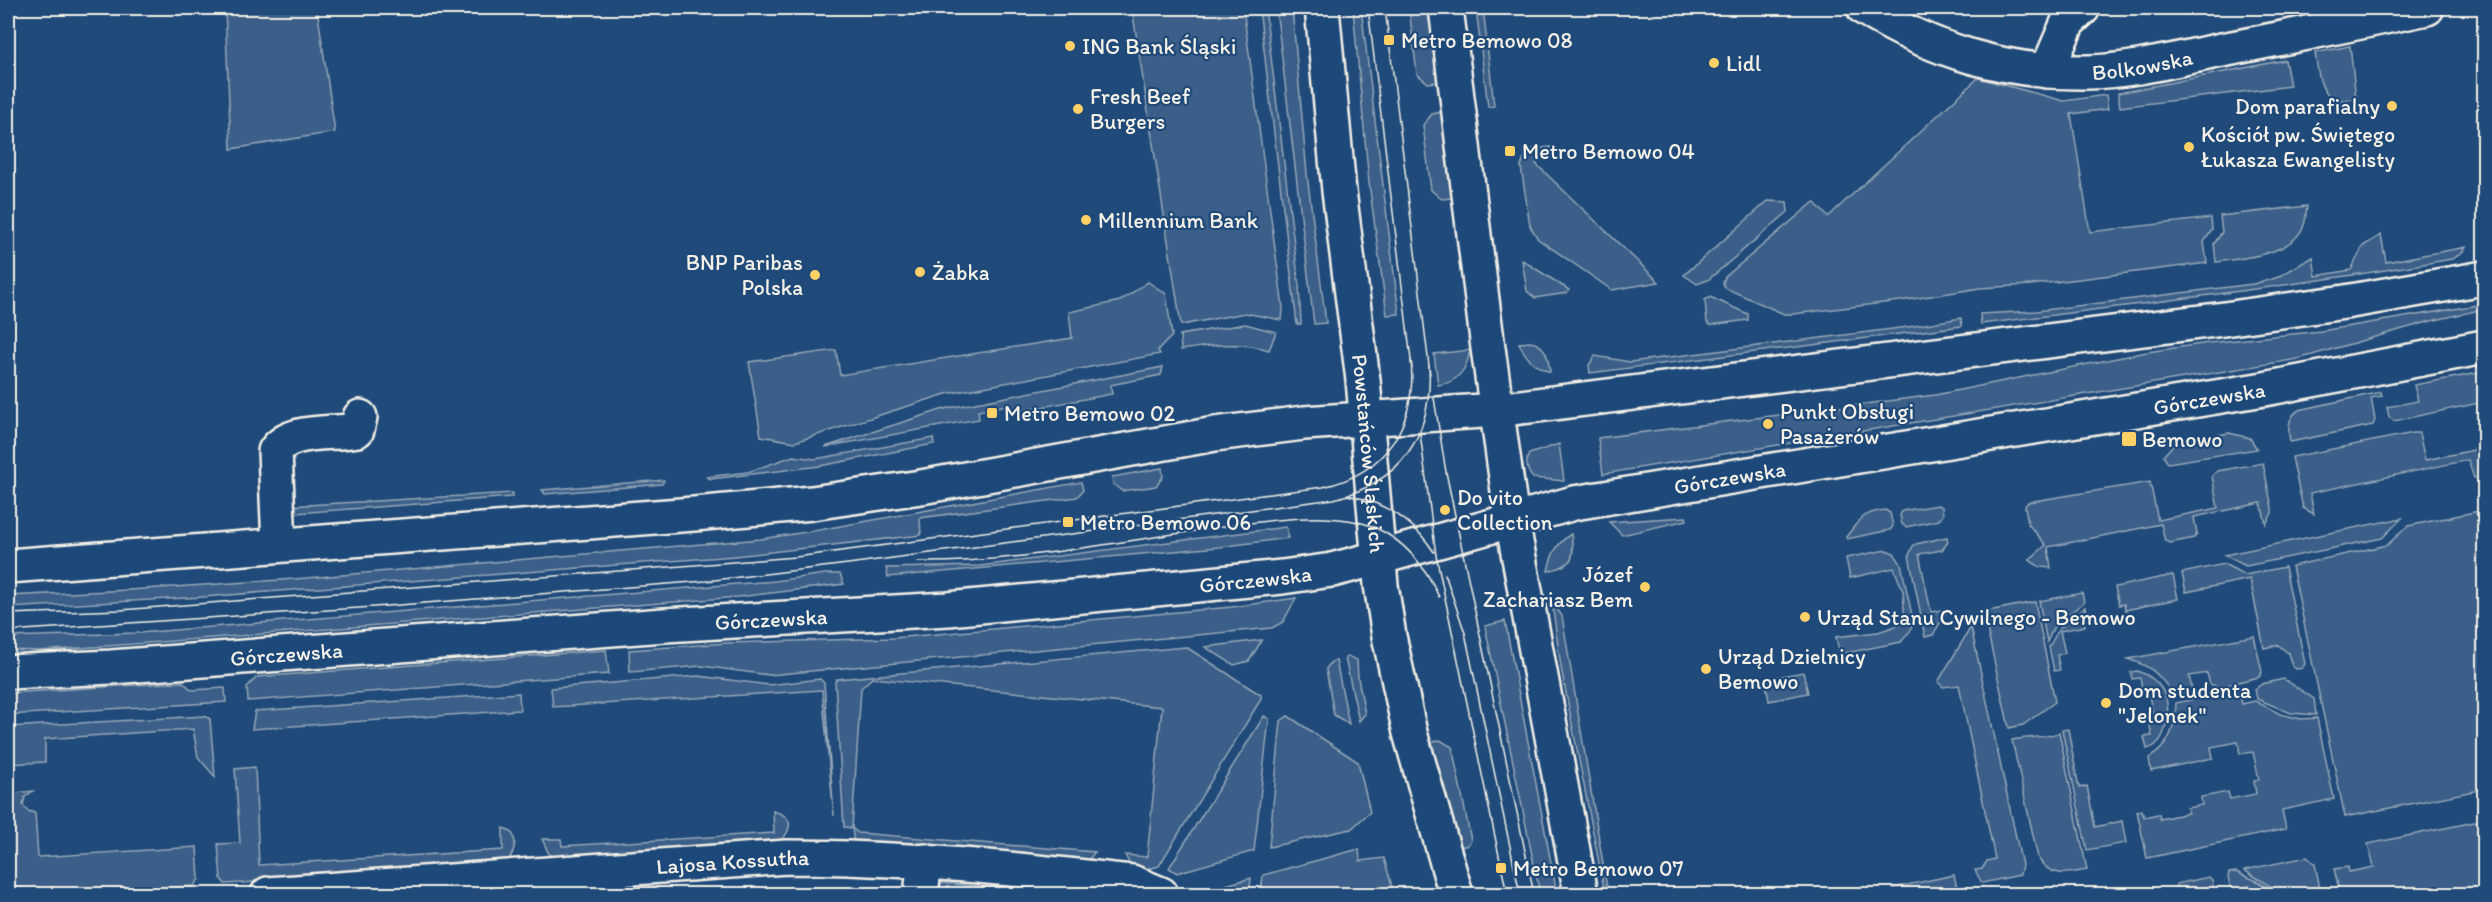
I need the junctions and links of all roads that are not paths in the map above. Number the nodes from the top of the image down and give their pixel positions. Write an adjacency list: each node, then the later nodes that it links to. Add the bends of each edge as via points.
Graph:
1 (1322, 8): 11 (main road, Powstańców Śląskich)
2 (1446, 8): 9 (main road)
3 (1864, 8): 6 (main road, Bolkowska, via 1894,27 1936,45 1986,61)
4 (2084, 8): 6 (main road, via 2068,22)
5 (2427, 8): 6 (main road, Bolkowska, via 2140,67)
6 (2047, 71)
7 (2484, 278): 9 (main road, via 2224,319)
8 (2484, 347): 12 (main road, Górczewska, via 2252,391 1584,501)
9 (1497, 410): 11 (main road); 12 (main road)
10 (360, 417): 13 (main road, via 357,430 294,437 275,451)
11 (1366, 419): 13 (main road, via 1184,439 812,503); 14 (main road, Powstańców Śląskich)
12 (1512, 520): 14 (main road, Górczewska); 22 (main road)
13 (279, 545): 15 (main road)
14 (1378, 558): 16 (main road, Górczewska, via 1282,577 948,609 664,625); 21 (main road, Powstańców Śląskich, via 1389,636 1410,733)
15 (8, 566)
16 (8, 672)
17 (926, 861): 18 (main road, Lajosa Kossutha, via 787,857); 19 (main road); 20 (main road, Lajosa Kossutha, via 1132,882)
18 (267, 894)
19 (921, 894)
20 (1161, 894)
21 (1456, 894)
22 (1581, 894)

